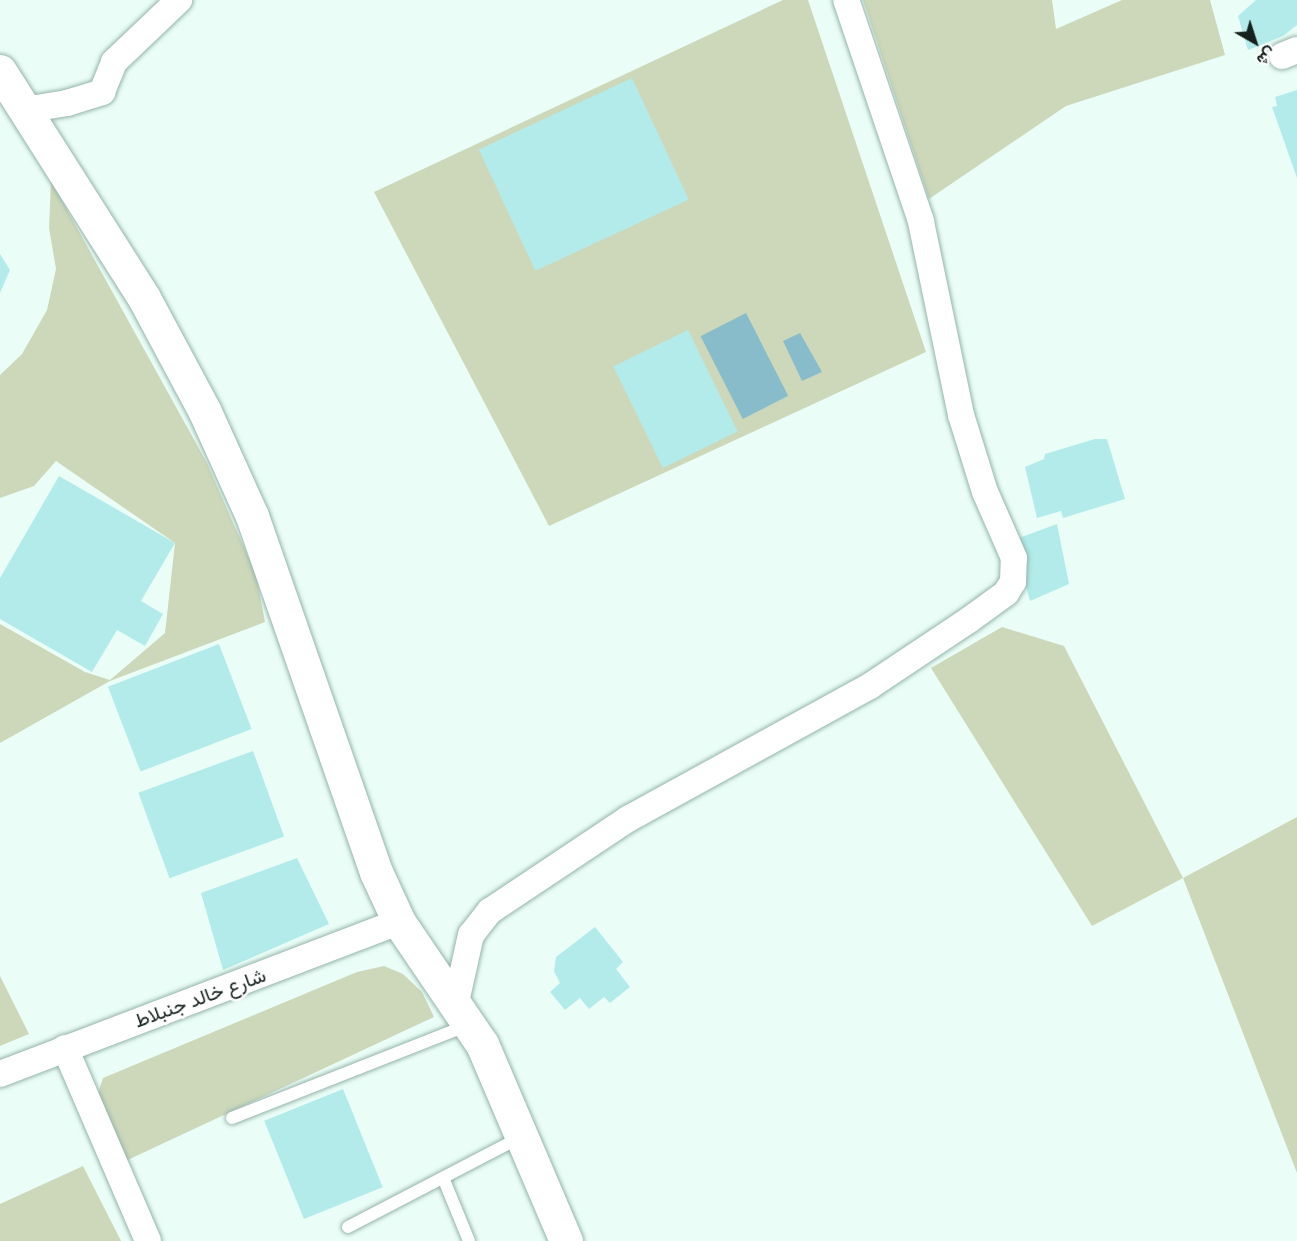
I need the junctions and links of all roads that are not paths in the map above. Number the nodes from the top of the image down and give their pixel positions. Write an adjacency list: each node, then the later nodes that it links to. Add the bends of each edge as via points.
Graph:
1 (179, 0): 4 (street, via 144,29 114,62 102,92 67,104)
2 (846, 0): 6 (street, via 921,221 958,405 981,481 1014,558 1013,582 978,614 870,686 628,819 499,904 471,935)
3 (0, 71): 4 (main road)
4 (24, 110): 5 (main road, via 144,298 220,443 313,681 356,821)
5 (399, 922): 6 (main road); 7 (street, شارع خالد جنبلاط)
6 (463, 1013): 9 (lane); 10 (main road)
7 (65, 1048): 8 (street, شارع خالد جنبلاط); 13 (street)
8 (0, 1074)
9 (232, 1118)
10 (524, 1135): 11 (lane); 15 (main road)
11 (444, 1180): 12 (lane); 14 (lane)
12 (348, 1227)
13 (148, 1241)
14 (469, 1241)
15 (567, 1241)

